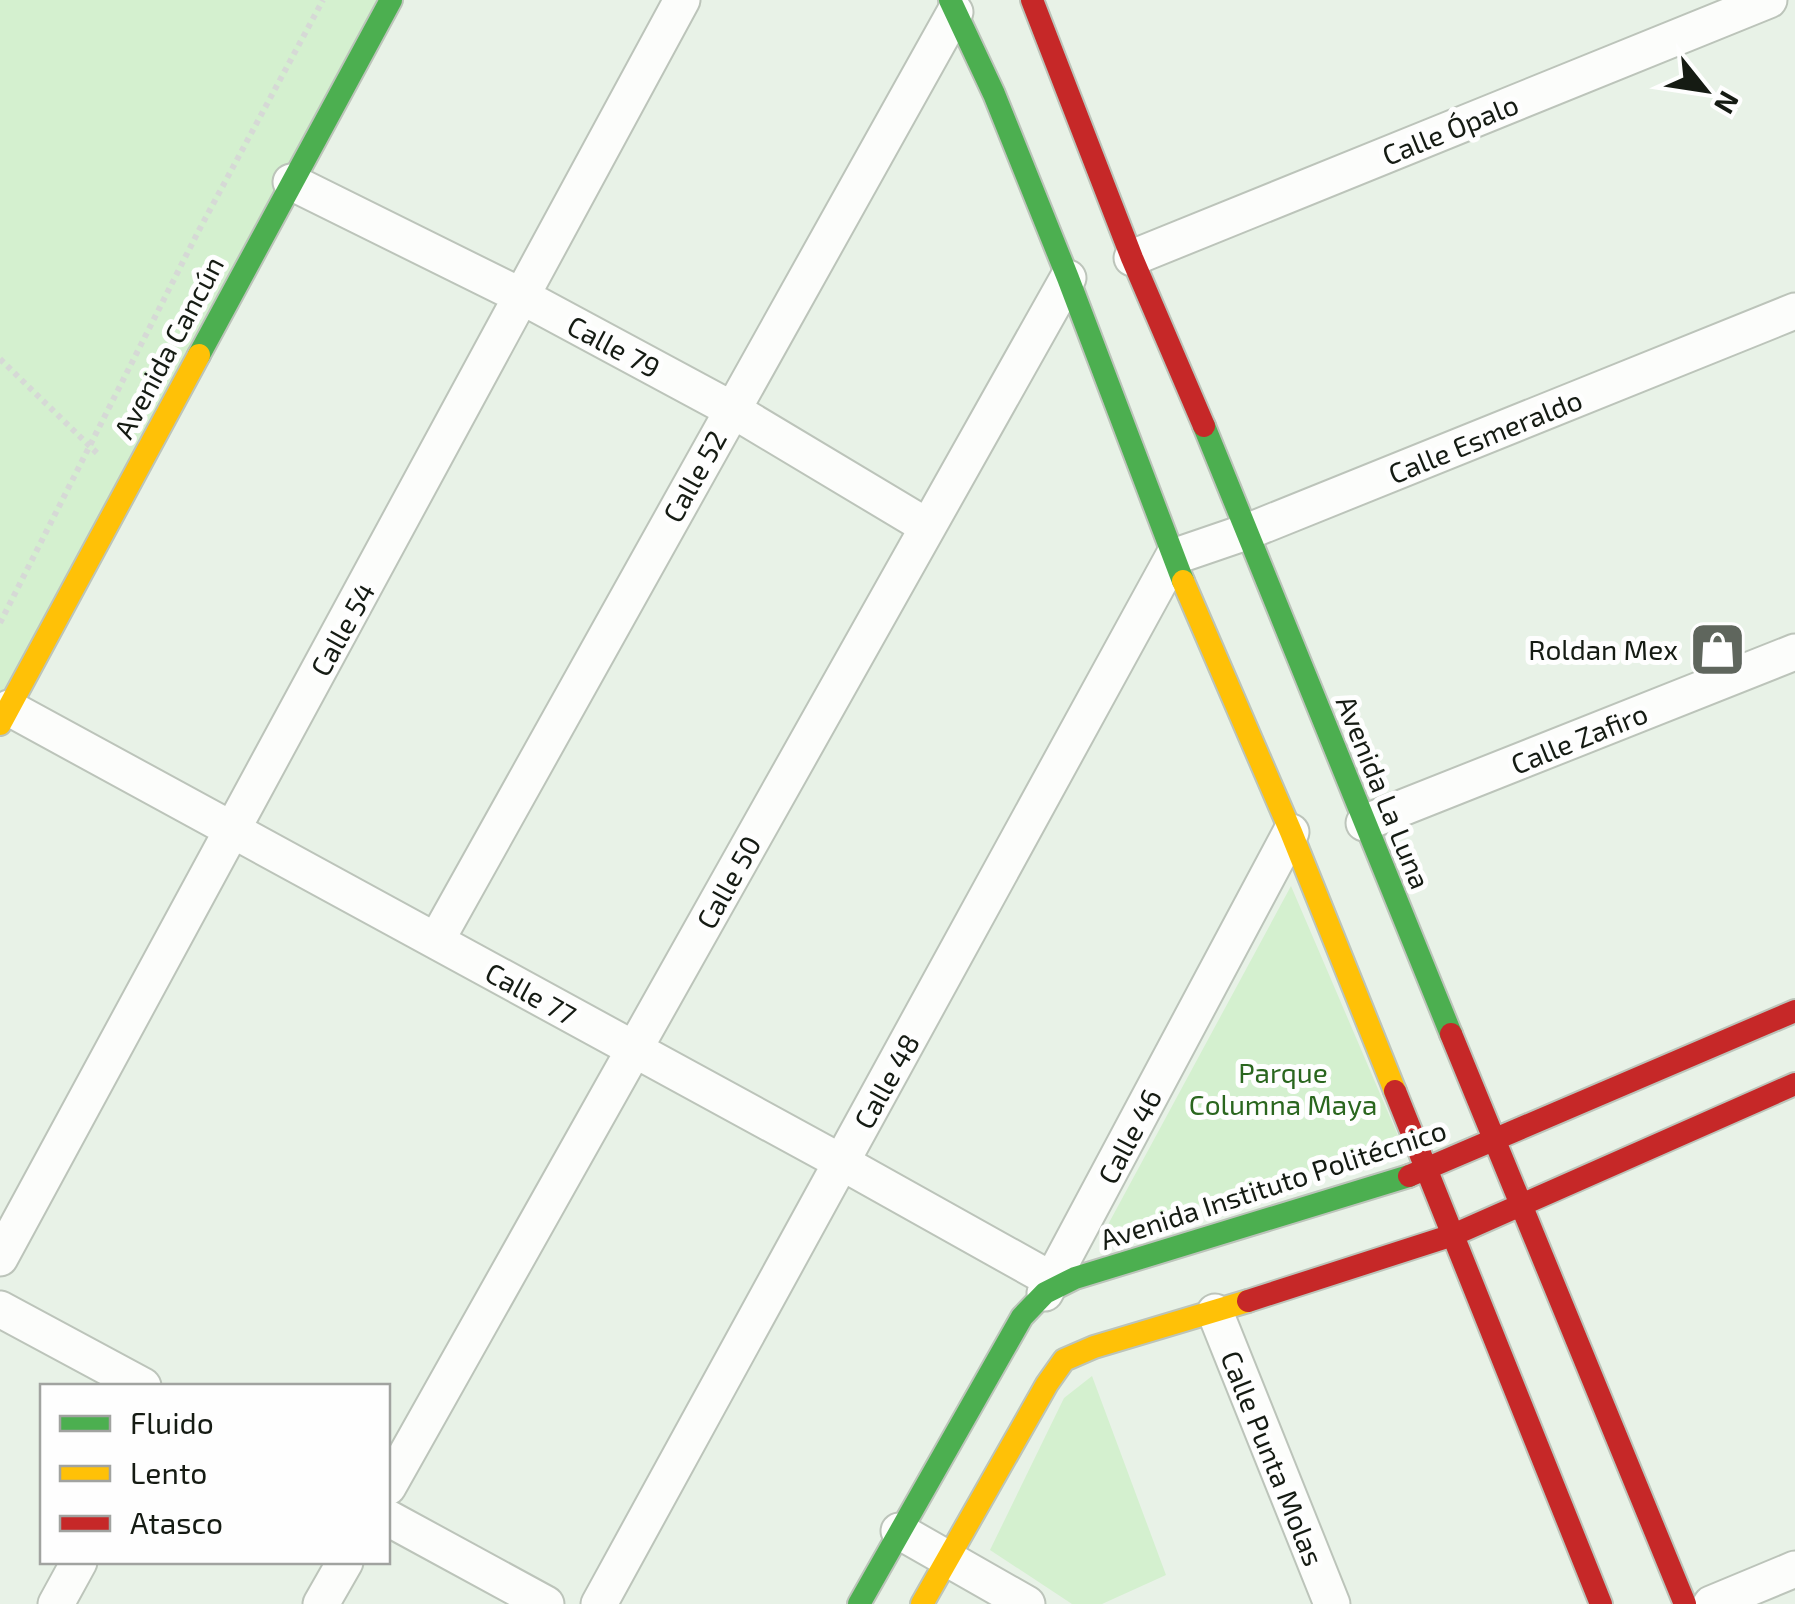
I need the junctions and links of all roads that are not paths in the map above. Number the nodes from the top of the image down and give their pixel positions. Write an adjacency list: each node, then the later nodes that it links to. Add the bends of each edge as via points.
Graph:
1 (392, 0): 6 (main road, Avenida Cancún)
2 (682, 0): 9 (street, Calle 54)
3 (1032, 0): 7 (main road, Avenida La Luna)
4 (1769, 0): 7 (street, Calle Ópalo)
5 (953, 6): 8 (main road); 11 (street, Calle 52)
6 (291, 182): 9 (street, Calle 79); 16 (main road, Avenida Cancún)
7 (1132, 258): 13 (main road, Avenida La Luna)
8 (1068, 278): 12 (street, Calle 50); 14 (main road)
9 (523, 297): 11 (street, Calle 79); 18 (street, Calle 54)
10 (1795, 311): 13 (street, Calle Esmeraldo)
11 (731, 409): 12 (street, Calle 79); 20 (street, Calle 52)
12 (928, 527): 22 (street, Calle 50)
13 (1248, 531): 14 (street, Calle Esmeraldo); 17 (main road, Avenida La Luna)
14 (1173, 557): 19 (main road); 25 (street, Calle 48)
15 (1795, 652): 17 (street, Calle Zafiro)
16 (5, 716): 18 (street, Calle 77)
17 (1364, 824): 24 (main road, Avenida La Luna)
18 (233, 830): 20 (street, Calle 77); 29 (street, Calle 54)
19 (1291, 832): 26 (main road); 30 (street, Calle 46)
20 (436, 941): 22 (street, Calle 77)
21 (1795, 1012): 24 (main road, Avenida Instituto Politécnico)
22 (634, 1049): 25 (street, Calle 77); 34 (street, Calle 50)
23 (1792, 1093): 27 (main road)
24 (1494, 1141): 26 (main road, Avenida Instituto Politécnico); 27 (main road, Avenida La Luna)
25 (842, 1162): 30 (street, Calle 77); 44 (street, Calle 48)
26 (1425, 1171): 28 (main road); 30 (main road, Avenida Instituto Politécnico)
27 (1523, 1205): 28 (main road); 50 (main road, Avenida La Luna)
28 (1453, 1235): 32 (main road); 49 (main road)
29 (0, 1258)
30 (1048, 1286): 36 (main road, via 1022,1317)
31 (0, 1309): 33 (street)
32 (1215, 1312): 37 (main road, via 1064,1360); 48 (street, Calle Punta Molas)
33 (139, 1384)
34 (390, 1483)
35 (390, 1519): 43 (street)
36 (900, 1532): 37 (street); 45 (main road)
37 (947, 1559): 46 (main road); 47 (street)
38 (78, 1564): 41 (street)
39 (344, 1564): 42 (street)
40 (1795, 1568): 51 (street)
41 (56, 1604)
42 (322, 1604)
43 (546, 1604)
44 (599, 1604)
45 (858, 1604)
46 (922, 1604)
47 (1028, 1604)
48 (1332, 1604)
49 (1600, 1604)
50 (1684, 1604)
51 (1712, 1604)

